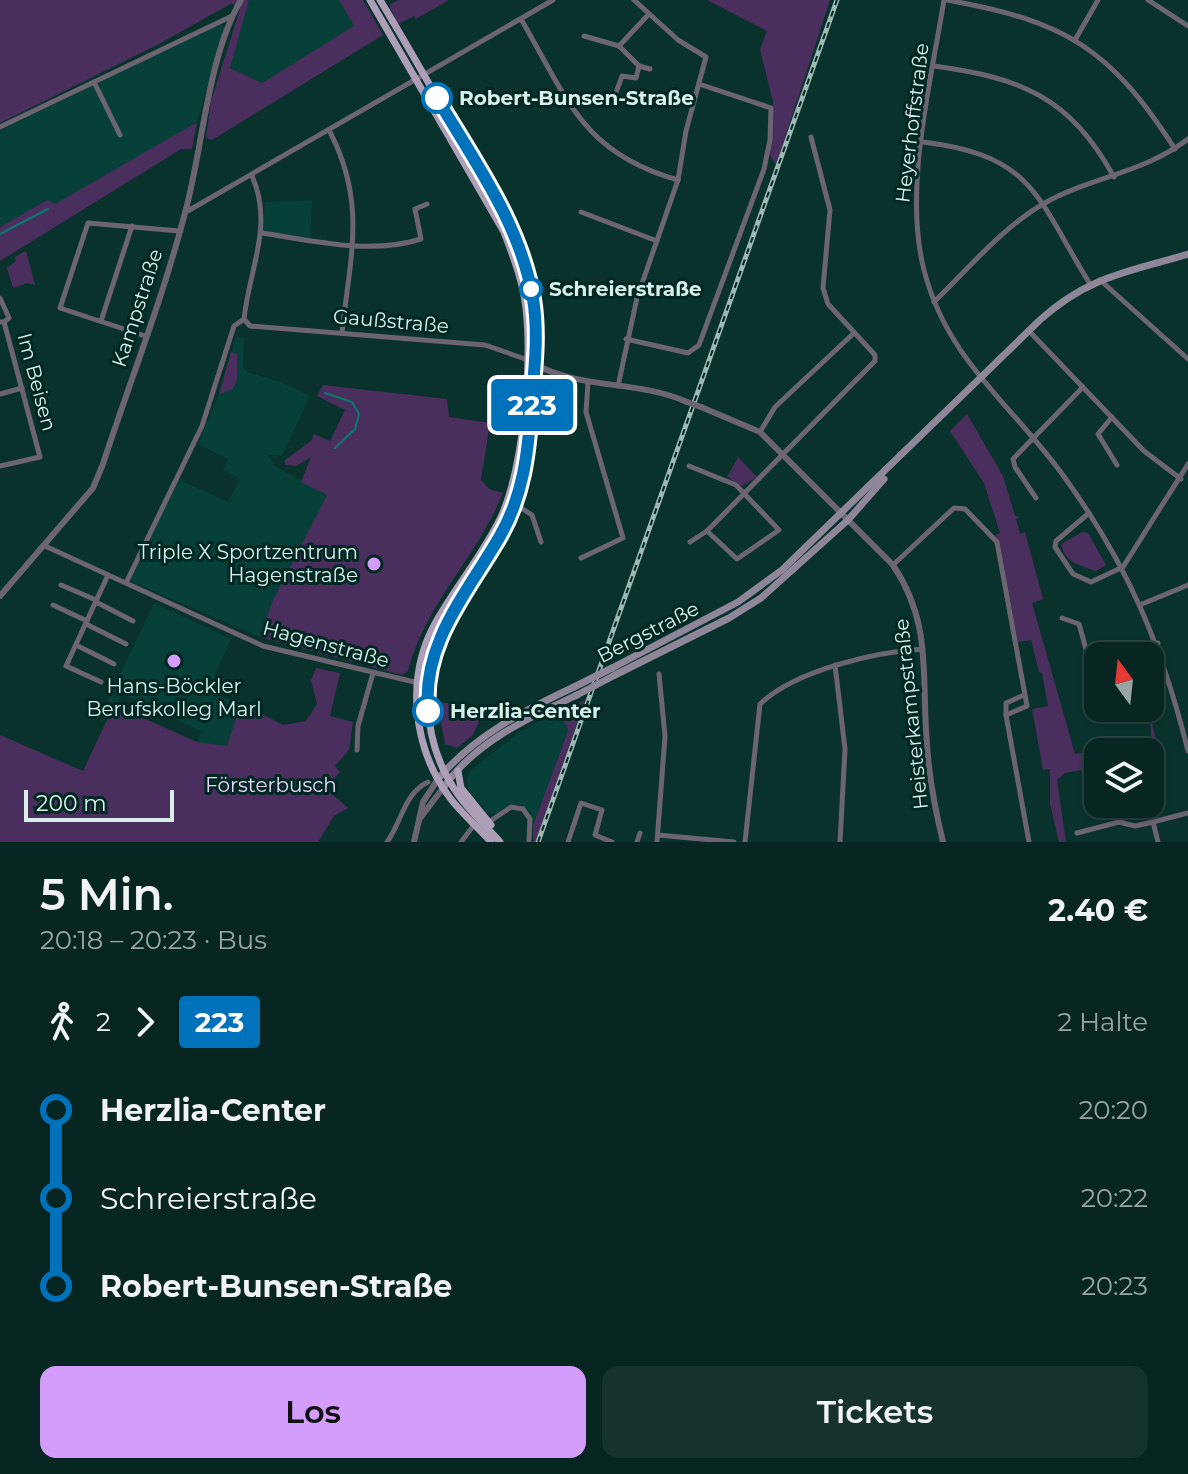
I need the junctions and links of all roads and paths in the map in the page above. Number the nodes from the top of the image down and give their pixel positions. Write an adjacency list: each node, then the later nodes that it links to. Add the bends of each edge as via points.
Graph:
1 (241, 0): 10 (street, Kampstraße)
2 (370, 0): 19 (main road)
3 (380, 0): 19 (main road)
4 (553, 0): 11 (street)
5 (634, 0): 9 (street)
6 (946, 0): 14 (street, via 1009,11); 17 (street, Heyerhoffstraße)
7 (1098, 0): 14 (street)
8 (1148, 0): 12 (street)
9 (648, 15): 15 (street); 21 (street, via 706,57)
10 (232, 16): 20 (street); 35 (street, Kampstraße, via 196,150)
11 (521, 19): 19 (street); 32 (street, via 590,132 634,165)
12 (1188, 26)
13 (584, 36): 15 (street)
14 (1075, 40): 29 (street, via 1133,88)
15 (619, 46): 16 (street)
16 (639, 66): 18 (street); 22 (street, via 636,78 620,77)
17 (934, 66): 28 (street, Heyerhoffstraße); 31 (street, via 989,74 1042,96 1081,128)
18 (650, 69)
19 (420, 77): 24 (street); 56 (main road, via 503,212 522,256 534,301)
20 (94, 82): 23 (street); 25 (street)
21 (699, 84): 32 (street); 54 (street, via 771,108 764,169 699,345 688,353)
22 (614, 98)
23 (0, 127)
24 (330, 132): 30 (street); 41 (street, via 348,170)
25 (120, 135)
26 (811, 137): 52 (street, via 830,210 823,288 828,304)
27 (1188, 139): 29 (street)
28 (923, 142): 34 (street, via 998,159); 46 (street, Heyerhoffstraße, via 918,233)
29 (1175, 149): 31 (street)
30 (252, 176): 35 (street); 39 (street, via 262,209)
31 (1114, 177): 34 (street)
32 (678, 180): 40 (street)
33 (427, 204): 41 (street, via 415,209 421,239)
34 (1043, 204): 44 (street); 46 (street)
35 (186, 212): 38 (street, Kampstraße)
36 (581, 212): 40 (street)
37 (132, 226): 38 (street); 48 (street); 48 (street, via 88,223 64,294 60,308)
38 (179, 231): 53 (street, Kampstraße)
39 (262, 233): 41 (street); 47 (street)
40 (657, 241): 54 (street)
41 (353, 246): 51 (street)
42 (1188, 254): 43 (main road, Bergstraße)
43 (1099, 279): 44 (main road, Bergstraße); 55 (street)
44 (1090, 284): 50 (main road, Bergstraße)
45 (0, 298): 49 (street, Im Beisen, via 9,318)
46 (934, 302): 57 (street, Heyerhoffstraße, via 950,338)
47 (244, 319): 51 (street, Gaußstraße, via 250,326); 85 (street, via 234,326 202,426)
48 (101, 321): 53 (street)
49 (2, 322): 61 (street, Im Beisen)
50 (1029, 331): 57 (main road, Bergstraße); 60 (street)
51 (342, 333): 56 (street, Gaußstraße, via 485,345)
52 (854, 333): 64 (street, via 775,407); 66 (street, via 875,361)
53 (145, 336): 80 (street, Kampstraße, via 93,488)
54 (626, 339): 59 (street)
55 (1188, 359)
56 (531, 362): 58 (street); 74 (main road, via 528,447); 106 (main road, via 511,492 434,624 420,658)
57 (980, 380): 65 (street, Heyerhoffstraße); 76 (main road, Bergstraße)
58 (588, 383): 59 (street); 81 (street, via 586,412 623,538)
59 (618, 386): 64 (street, bridge, via 655,391)
60 (1083, 387): 63 (street); 65 (street)
61 (22, 388): 62 (street); 69 (street, Im Beisen, via 40,457)
62 (0, 394)
63 (1112, 417): 68 (street, via 1098,434); 71 (street)
64 (760, 432): 66 (street, Heisterkampstraße)
65 (1033, 438): 73 (street, via 1013,459); 75 (street, Heyerhoffstraße)
66 (783, 457): 72 (street); 76 (street, Heisterkampstraße)
67 (1188, 464): 71 (street)
68 (1117, 465)
69 (0, 466)
70 (689, 466): 72 (street, via 726,479)
71 (1181, 479): 83 (street)
72 (744, 494): 77 (street); 77 (street, via 779,530 737,559)
73 (1036, 498)
74 (515, 504): 78 (street, via 532,515); 107 (main road, via 450,616)
75 (1089, 513): 83 (street, Heyerhoffstraße); 83 (street, via 1055,547 1073,574 1091,582)
76 (845, 517): 82 (street, Heisterkampstraße); 108 (main road, Bergstraße, bridge, via 738,602)
77 (707, 531): 79 (street)
78 (541, 542)
79 (690, 542)
80 (45, 546): 84 (street, Hagenstraße); 88 (street, Kampstraße)
81 (581, 558)
82 (893, 565): 99 (street, Heisterkampstraße, via 914,602); 109 (street, via 954,508 965,509 997,542)
83 (1123, 567): 90 (street, Heyerhoffstraße)
84 (108, 575): 85 (street, Hagenstraße); 89 (street)
85 (126, 583): 103 (street, Hagenstraße, via 263,646)
86 (61, 585): 89 (street)
87 (1188, 585): 90 (street)
88 (0, 596)
89 (96, 601): 93 (street); 94 (street)
90 (1142, 604): 96 (street, Heyerhoffstraße)
91 (53, 605): 94 (street)
92 (1062, 618): 95 (street, via 1079,624)
93 (133, 621)
94 (86, 622): 97 (street); 98 (street)
95 (1084, 642)
96 (1158, 642)
97 (126, 644)
98 (76, 645): 100 (street); 105 (street, via 66,666)
99 (924, 649): 101 (street); 137 (street, Heisterkampstraße, via 926,742)
100 (114, 664)
101 (835, 665): 135 (street, via 760,704); 136 (street, via 845,749)
102 (1164, 665): 112 (street, Heyerhoffstraße)
103 (373, 673): 106 (street, Hagenstraße); 111 (street)
104 (659, 674): 124 (street, via 665,736)
105 (101, 682)
106 (417, 684): 107 (street, Hagenstraße); 115 (main road, via 420,730)
107 (427, 685): 114 (main road)
108 (575, 691): 113 (main road, Bergstraße, via 518,723); 114 (main road, Bergstraße, via 507,721)
109 (1025, 694): 110 (street, via 1006,703); 110 (street, via 1027,706)
110 (1006, 715): 138 (street)
111 (357, 750)
112 (1188, 751)
113 (458, 771): 117 (main road, Bergstraße); 121 (main road, via 461,788)
114 (444, 772): 115 (main road, Bergstraße); 117 (main road)
115 (438, 779): 117 (main road); 119 (street, Bergstraße)
116 (428, 782): 125 (street, via 399,815)
117 (446, 784): 119 (street, Bergstraße); 121 (main road)
118 (1188, 813): 120 (street)
119 (418, 820): 126 (street, Bergstraße)
120 (1153, 822): 123 (street, via 1119,822); 139 (street)
121 (482, 824): 127 (street); 128 (main road); 129 (main road); 130 (street, via 509,808 524,809 530,819)
122 (640, 833): 133 (street)
123 (1077, 833)
124 (658, 838): 134 (street)
125 (387, 842)
126 (414, 842)
127 (461, 842)
128 (491, 842)
129 (503, 842)
130 (529, 842)
131 (568, 842): 132 (street, via 581,803 602,810 595,835)
132 (612, 842)
133 (637, 842)
134 (734, 842)
135 (745, 842)
136 (840, 842)
137 (943, 842)
138 (1029, 842)
139 (1158, 842)

